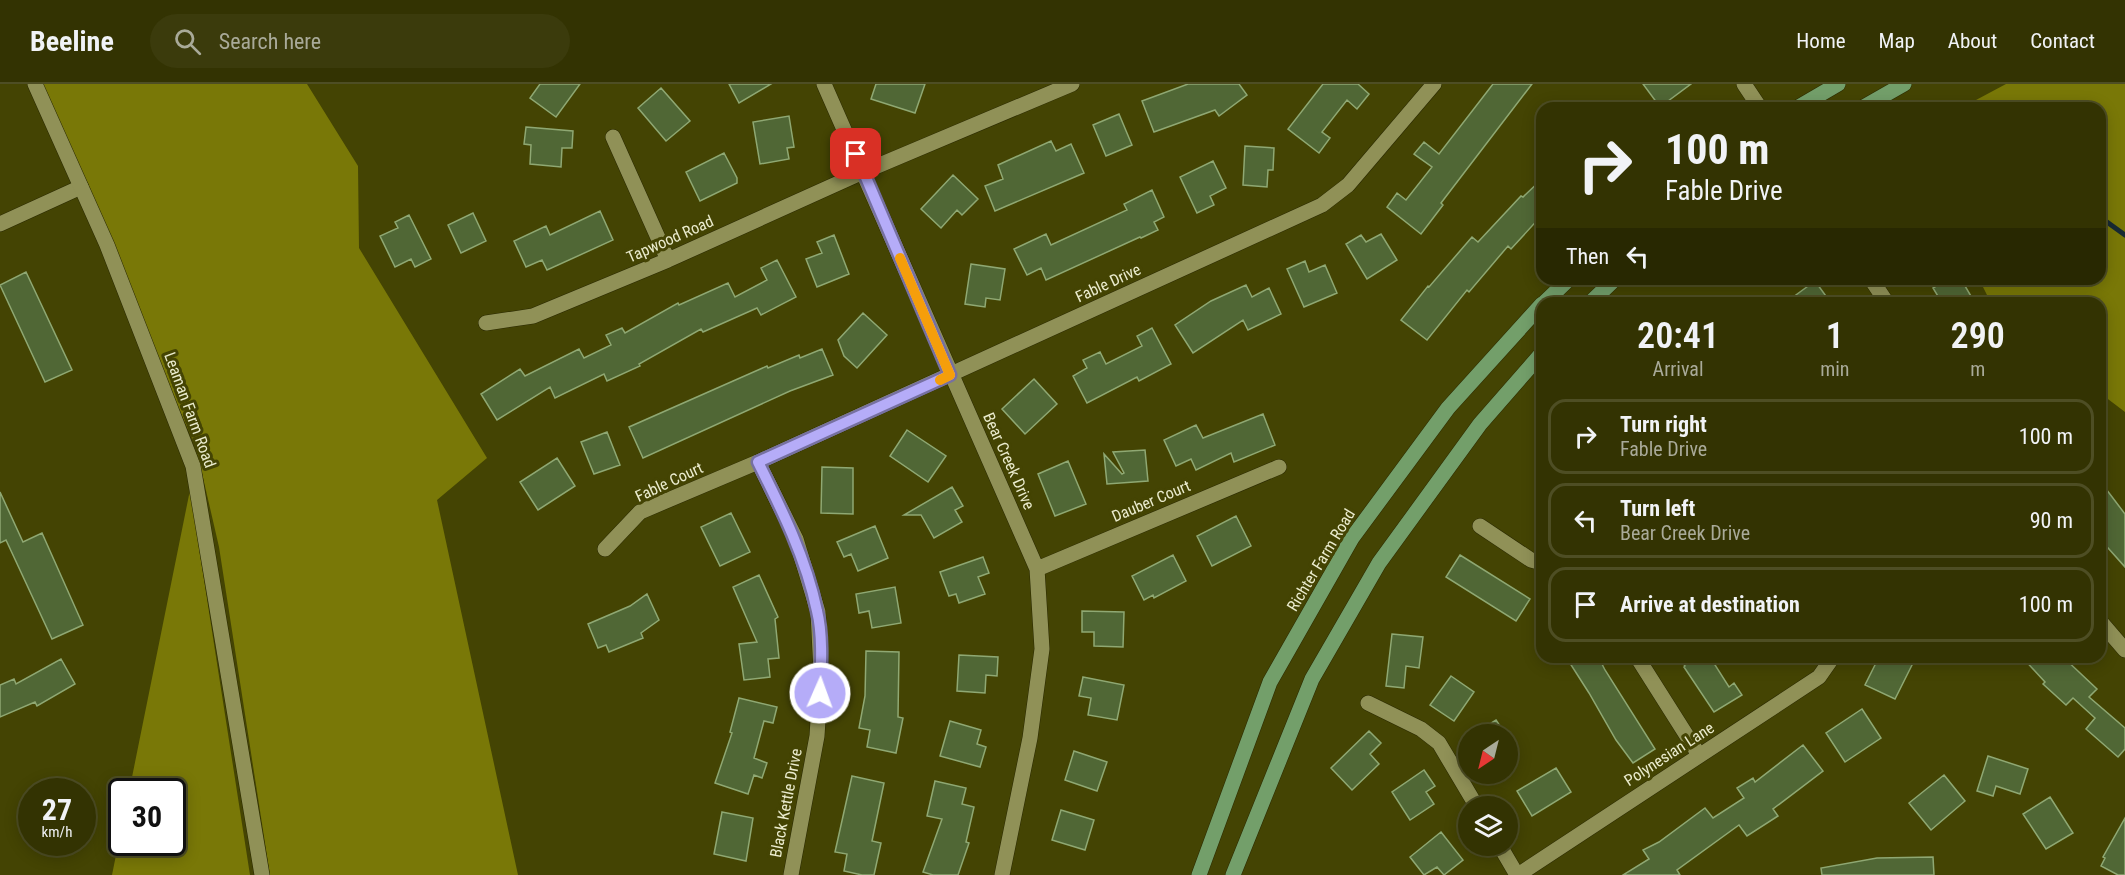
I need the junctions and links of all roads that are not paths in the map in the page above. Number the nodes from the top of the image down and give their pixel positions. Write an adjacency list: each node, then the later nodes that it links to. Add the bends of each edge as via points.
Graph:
1 (35, 84): 13 (street, Leaman Farm Road)
2 (824, 84): 12 (street, Bear Creek Drive)
3 (1072, 84): 12 (street, Tapwood Road)
4 (1434, 84): 23 (street, Fable Drive, via 1348,185 1322,205)
5 (1744, 84): 8 (street)
6 (1838, 84): 9 (main road)
7 (1904, 84): 10 (main road)
8 (1756, 102)
9 (1807, 102)
10 (1872, 102)
11 (613, 137): 15 (street)
12 (864, 172): 15 (street, Tapwood Road); 23 (street, Bear Creek Drive)
13 (81, 187): 14 (street); 38 (street, Leaman Farm Road, via 193,466)
14 (0, 224)
15 (668, 260): 21 (street, Tapwood Road, via 533,316)
16 (1563, 285): 18 (main road, Richter Farm Road)
17 (1609, 285): 19 (main road)
18 (1550, 297)
19 (1596, 297)
20 (1536, 312): 41 (main road, Richter Farm Road, via 1448,408 1352,538 1270,681)
21 (486, 323)
22 (1536, 360): 42 (main road, via 1480,424 1379,563 1312,679)
23 (950, 375): 24 (street, Fable Drive); 29 (street, Bear Creek Drive)
24 (758, 462): 27 (street, Fable Court, via 640,512); 39 (street, Black Kettle Drive, via 796,539 818,612 821,672 817,736)
25 (1279, 467): 29 (street, Dauber Court)
26 (1480, 526): 28 (street)
27 (605, 549)
28 (1536, 561)
29 (1037, 569): 40 (street, Bear Creek Drive, via 1041,649 1030,738)
30 (2106, 628): 31 (street)
31 (2125, 650)
32 (1641, 663): 35 (street)
33 (1829, 663): 35 (street, Polynesian Lane, via 1819,677)
34 (1368, 703): 36 (street, via 1421,729 1439,743)
35 (1699, 755): 43 (street, Polynesian Lane)
36 (1470, 796)
37 (1506, 856): 43 (street)
38 (262, 875)
39 (791, 875)
40 (1002, 875)
41 (1199, 875)
42 (1233, 875)
43 (1518, 875)

